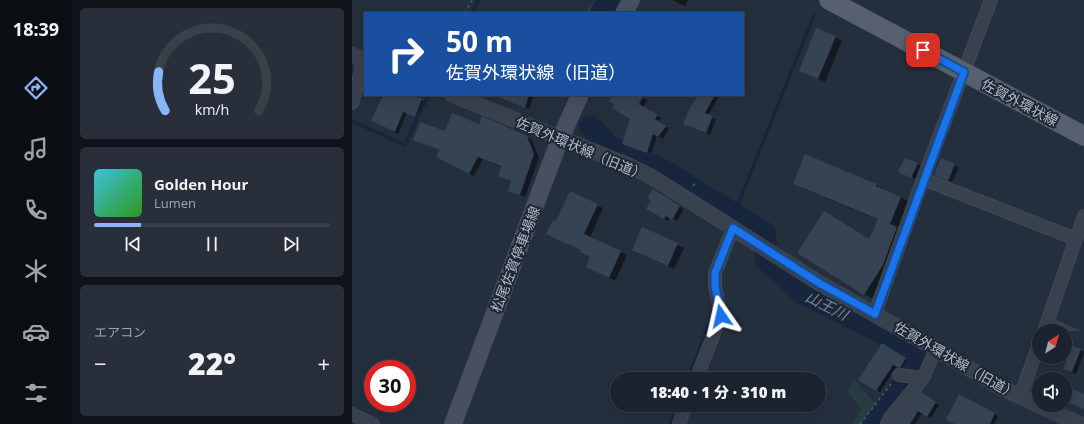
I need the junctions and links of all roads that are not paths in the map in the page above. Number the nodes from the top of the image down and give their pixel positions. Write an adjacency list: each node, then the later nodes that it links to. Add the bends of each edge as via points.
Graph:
1 (632, 0): 4 (main road)
2 (828, 0): 6 (main road, 佐賀外環状線)
3 (991, 0): 6 (street)
4 (625, 12)
5 (360, 59): 9 (street)
6 (964, 72): 10 (main road, 佐賀外環状線); 12 (street)
7 (455, 96): 11 (street, 佐賀外環状線（旧道）)
8 (580, 96): 11 (main road, 松尾佐賀停車場線)
9 (352, 103)
10 (1084, 136)
11 (560, 139): 14 (street, 佐賀外環状線（旧道）, via 652,177); 27 (main road, 松尾佐賀停車場線)
12 (923, 179): 15 (street); 16 (street)
13 (1084, 216): 15 (street)
14 (733, 228): 16 (street, 佐賀外環状線（旧道）, via 819,283); 20 (street, via 715,273 721,316)
15 (1076, 239): 17 (street)
16 (875, 314): 18 (street, 佐賀外環状線（旧道）)
17 (1046, 324)
18 (936, 349): 22 (street); 23 (street, 佐賀外環状線（旧道）)
19 (1032, 364): 23 (street)
20 (699, 372)
21 (899, 375): 22 (street)
22 (923, 378): 29 (street)
23 (1020, 398): 30 (street, 佐賀外環状線（旧道）)
24 (683, 412): 28 (street)
25 (352, 414): 26 (street)
26 (373, 424)
27 (453, 424)
28 (679, 424)
29 (887, 424)
30 (1079, 424)

